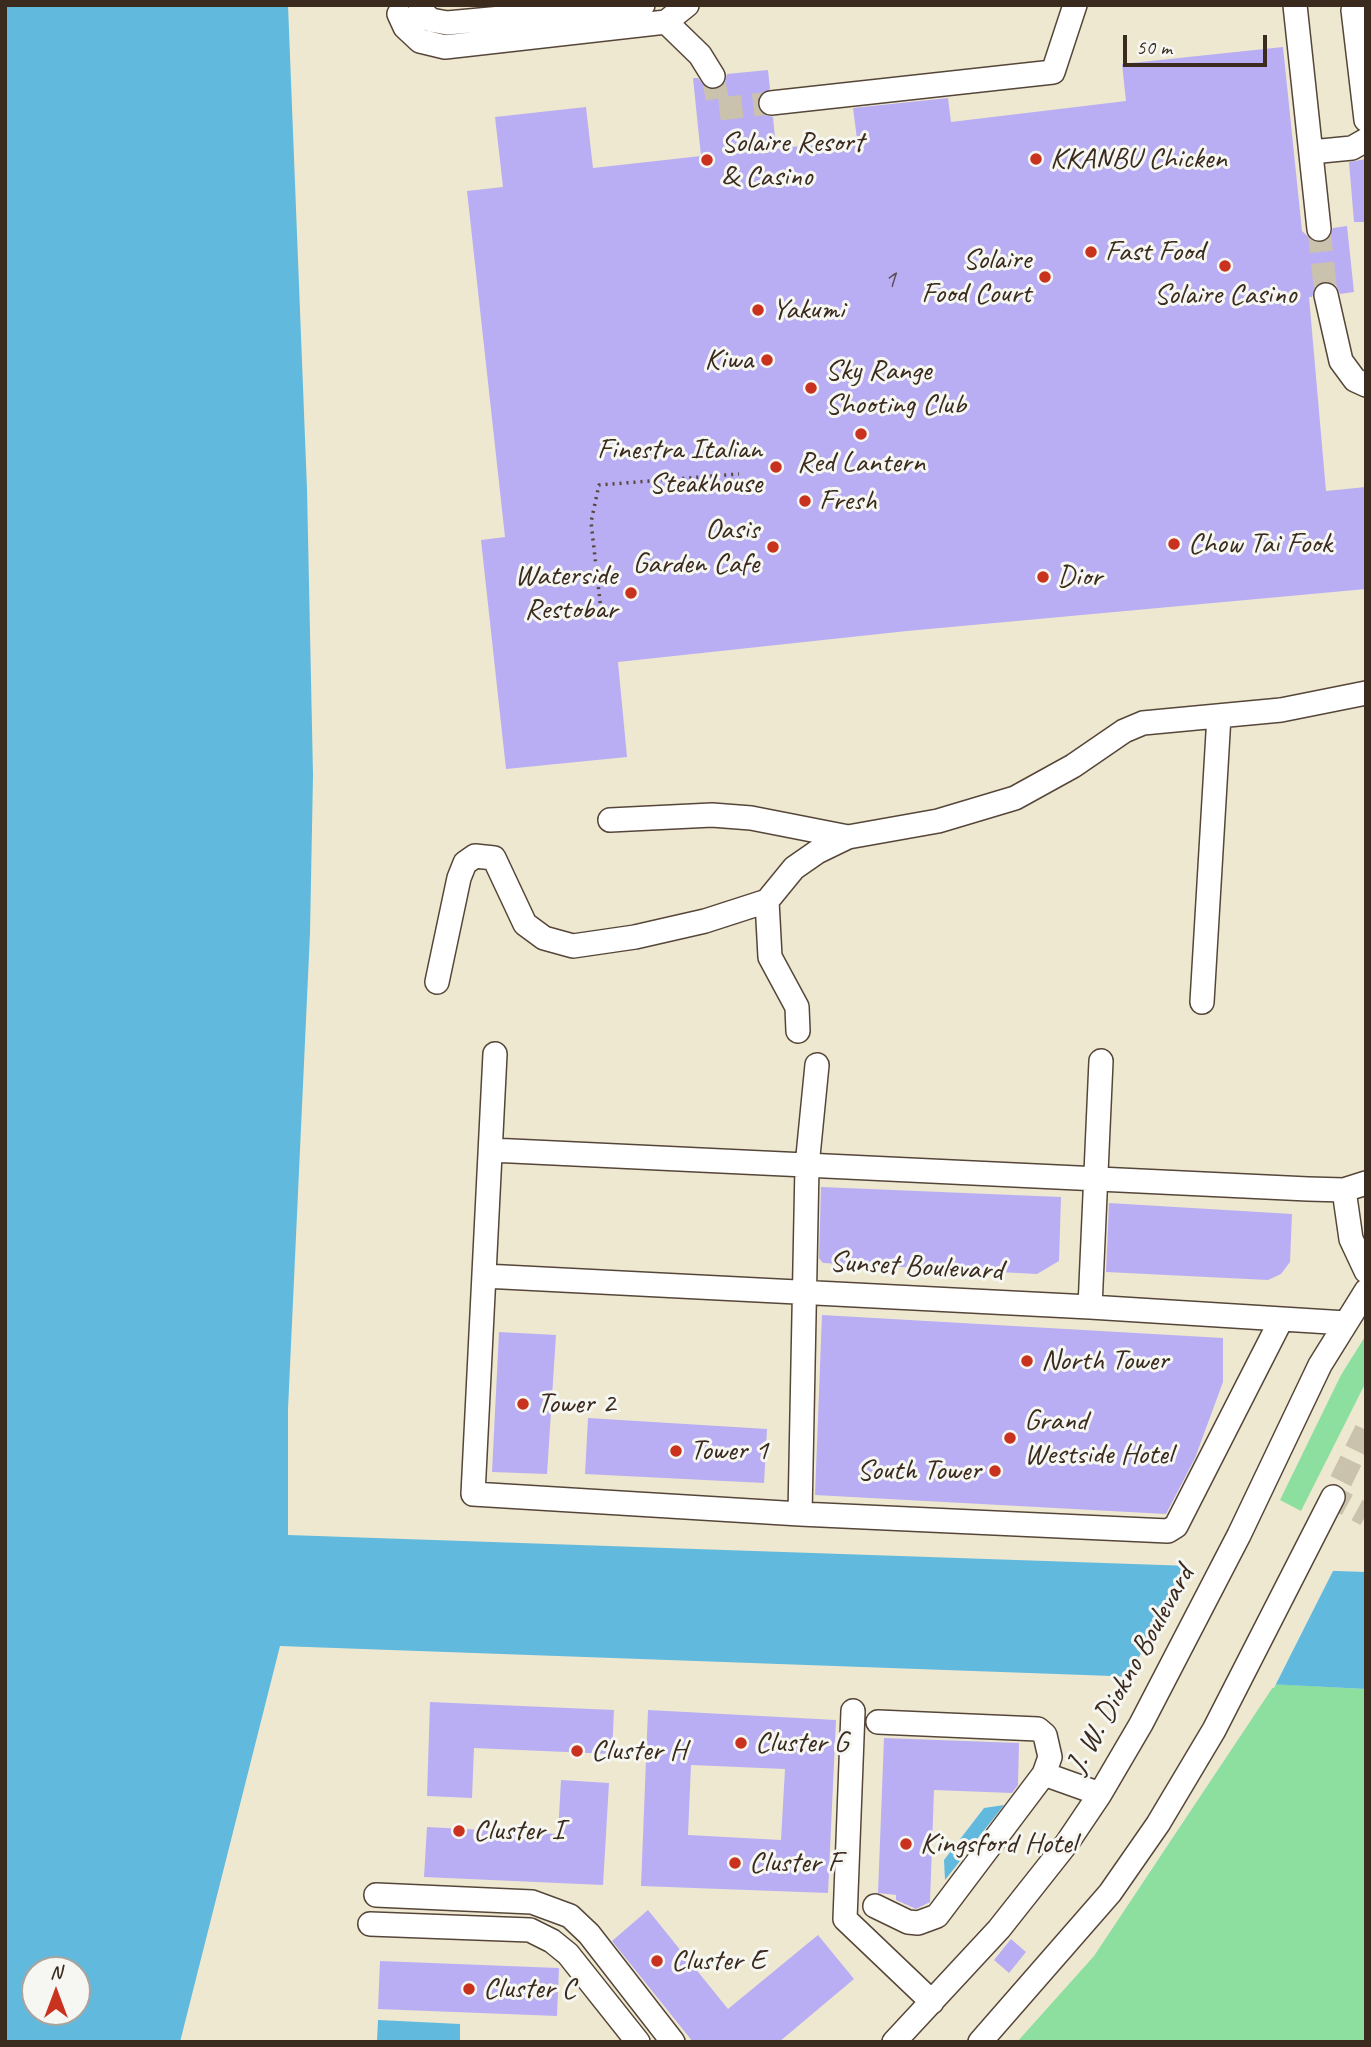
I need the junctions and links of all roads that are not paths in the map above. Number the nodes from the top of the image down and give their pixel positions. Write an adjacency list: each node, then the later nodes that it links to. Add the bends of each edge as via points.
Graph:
1 (643, 5): 5 (street, via 447,23 409,12 405,27 420,41 445,47)
2 (1076, 5): 7 (street, via 1054,72)
3 (1295, 5): 9 (street)
4 (1366, 9): 8 (street, via 1353,10)
5 (677, 13): 6 (street)
6 (713, 76)
7 (771, 103)
8 (1366, 120)
9 (1305, 134): 10 (street, via 1348,134); 11 (street)
10 (1366, 139)
11 (1319, 229)
12 (1326, 295): 13 (street, via 1341,361 1355,380)
13 (1366, 385)
14 (1366, 693): 15 (street, via 1281,710)
15 (1219, 716): 17 (street, via 1143,723 1015,798 938,821); 20 (street)
16 (610, 820): 17 (street, via 712,815)
17 (848, 837): 18 (street, via 794,869)
18 (767, 901): 19 (street, via 705,921 573,946 544,938 525,924 500,866 494,858 475,856 465,863 459,878); 21 (street, via 770,957 797,1007)
19 (437, 982)
20 (1202, 1002)
21 (798, 1031)
22 (495, 1054): 25 (street)
23 (1101, 1060): 27 (street)
24 (817, 1065): 26 (street)
25 (491, 1150): 26 (street); 30 (street)
26 (807, 1166): 27 (street); 32 (street)
27 (1095, 1177): 28 (street); 33 (street)
28 (1355, 1186): 29 (street, via 1351,1239)
29 (1366, 1271)
30 (484, 1276): 32 (street, Sunset Boulevard); 37 (street, via 472,1494)
31 (1366, 1290): 35 (street, J. W. Diokno Boulevard)
32 (805, 1293): 33 (street, Sunset Boulevard); 37 (street)
33 (1090, 1307): 34 (street, Sunset Boulevard)
34 (1281, 1320): 35 (street, Sunset Boulevard); 37 (street, via 1176,1526 1168,1531)
35 (1346, 1323): 41 (street, J. W. Diokno Boulevard, via 1320,1365 1142,1724)
36 (1333, 1497): 53 (street, via 1214,1730 1158,1824 1110,1893)
37 (800, 1514)
38 (853, 1711): 48 (street, via 845,1919)
39 (878, 1722): 40 (street, via 1038,1729 1049,1747)
40 (1044, 1774): 41 (street); 44 (street, via 937,1916 908,1922)
41 (1100, 1794): 48 (street, J. W. Diokno Boulevard, via 999,1929)
42 (376, 1895): 43 (street)
43 (532, 1902): 46 (street); 47 (street, via 570,1916)
44 (875, 1906)
45 (370, 1924): 46 (street)
46 (530, 1930): 49 (street, via 568,1954)
47 (634, 1992): 49 (street); 51 (street)
48 (932, 2003): 52 (street, J. W. Diokno Boulevard)
49 (612, 2009): 50 (street)
50 (638, 2042)
51 (673, 2042)
52 (894, 2042)
53 (980, 2042)

